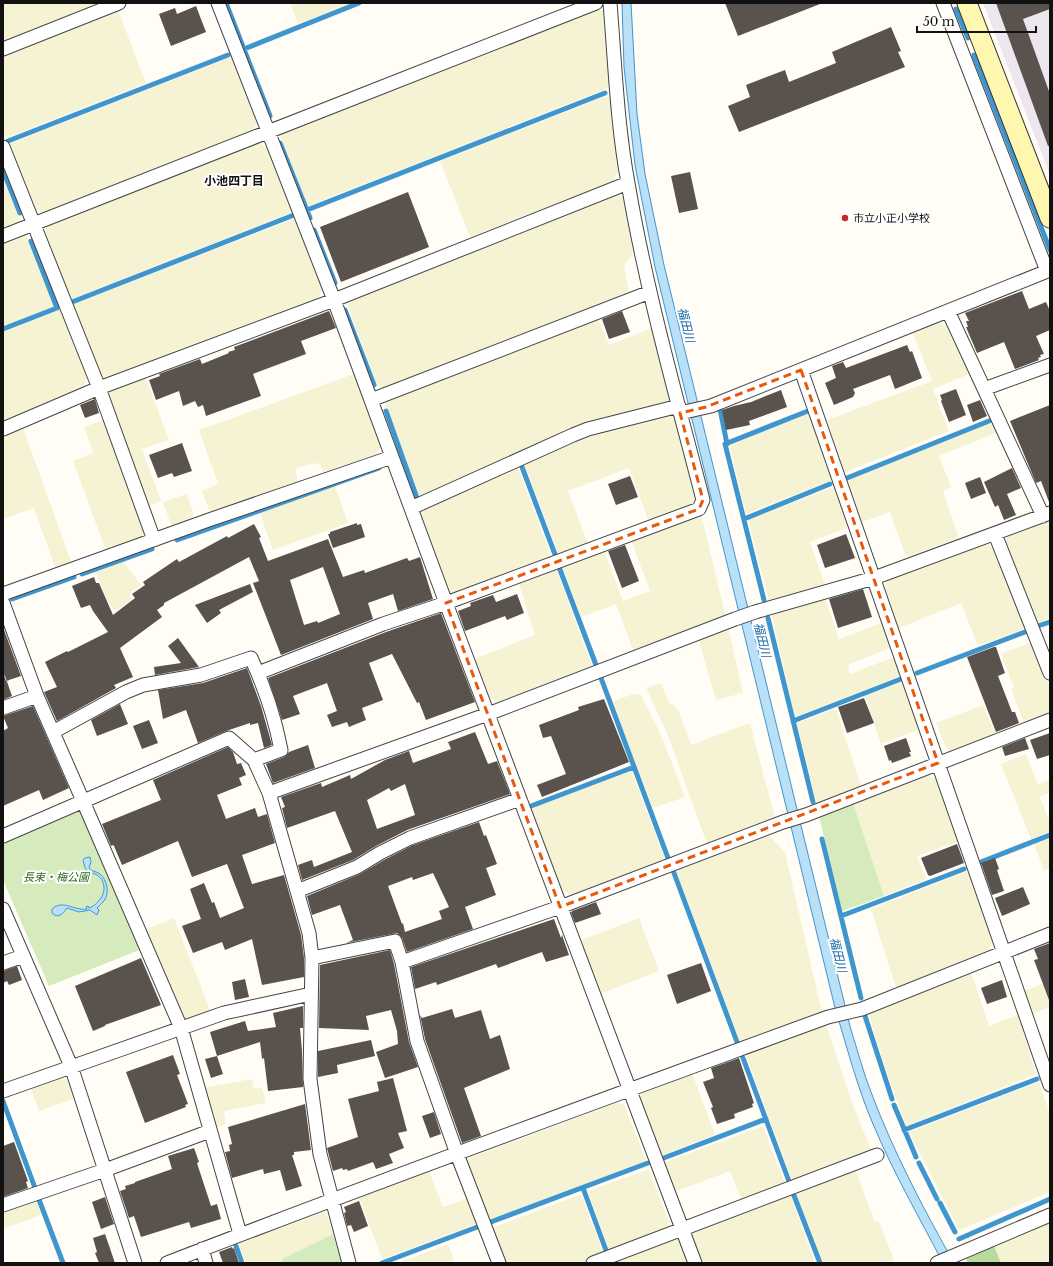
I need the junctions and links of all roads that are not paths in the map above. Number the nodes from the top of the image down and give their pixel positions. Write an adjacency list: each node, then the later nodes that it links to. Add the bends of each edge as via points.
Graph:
1 (119, 3): 8 (street)
2 (218, 3): 10 (street)
3 (596, 3): 10 (street)
4 (610, 3): 12 (street, via 618,108)
5 (943, 3): 9 (street)
6 (966, 3): 7 (street)
7 (982, 43): 9 (street); 13 (street)
8 (3, 49)
9 (962, 50): 16 (street)
10 (268, 132): 14 (street); 18 (street)
11 (3, 147): 14 (street)
12 (628, 182): 17 (street); 18 (street)
13 (1050, 218)
14 (34, 224): 15 (street); 22 (street)
15 (3, 236)
16 (1049, 271): 19 (street)
17 (650, 292): 24 (street); 25 (street)
18 (334, 300): 22 (street); 24 (street)
19 (948, 311): 21 (street); 23 (street)
20 (1050, 365): 23 (street)
21 (801, 370): 25 (street, via 706,407); 32 (street)
22 (99, 388): 26 (street); 31 (street)
23 (984, 389): 29 (street)
24 (371, 400): 27 (street)
25 (681, 411): 28 (street, via 578,433); 35 (street, via 703,500 699,509)
26 (3, 429)
27 (392, 457): 28 (street); 31 (street)
28 (411, 508): 35 (street)
29 (1046, 514): 30 (street)
30 (995, 534): 32 (street); 37 (street)
31 (154, 540): 33 (street)
32 (874, 578): 40 (street, via 735,619); 44 (street)
33 (3, 594)
34 (3, 603): 38 (street)
35 (446, 603): 36 (street); 40 (street)
36 (258, 672): 42 (street, via 251,658 201,675 143,685); 43 (street, via 271,708 281,750)
37 (1050, 673)
38 (37, 696): 39 (street); 42 (street)
39 (3, 708)
40 (488, 714): 45 (street); 46 (street)
41 (1050, 720): 44 (street)
42 (53, 732): 47 (street)
43 (254, 760): 45 (street); 47 (street, via 230,738)
44 (938, 763): 50 (street); 53 (street)
45 (269, 794): 49 (street)
46 (520, 799): 49 (street, via 410,838 358,867); 50 (street)
47 (84, 800): 48 (street); 59 (street)
48 (3, 836)
49 (297, 891): 55 (street, via 309,933)
50 (560, 907): 56 (street); 62 (street)
51 (3, 908): 54 (street)
52 (1050, 934): 53 (street)
53 (1004, 952): 61 (street); 62 (street, via 862,1008 831,1016)
54 (23, 956): 57 (street); 60 (street)
55 (312, 958): 56 (street, via 395,941); 58 (street)
56 (402, 962): 65 (street, via 417,1041)
57 (3, 963)
58 (311, 994): 59 (street, via 224,1013); 68 (street, via 310,1079 320,1154)
59 (181, 1028): 60 (street); 64 (street)
60 (71, 1066): 63 (street); 67 (street)
61 (1050, 1085)
62 (629, 1090): 65 (street); 71 (street)
63 (3, 1091)
64 (210, 1131): 67 (street); 72 (street)
65 (457, 1154): 68 (street); 79 (street)
66 (877, 1155): 71 (street)
67 (105, 1170): 69 (street); 75 (street)
68 (332, 1200): 72 (street); 78 (street)
69 (3, 1205)
70 (1050, 1215): 74 (street)
71 (682, 1229): 80 (street); 81 (street)
72 (240, 1234): 73 (street)
73 (202, 1249): 76 (street); 77 (street)
74 (959, 1258): 82 (street)
75 (135, 1263)
76 (167, 1263)
77 (206, 1263)
78 (348, 1263)
79 (499, 1263)
80 (593, 1263)
81 (695, 1263)
82 (937, 1263)

